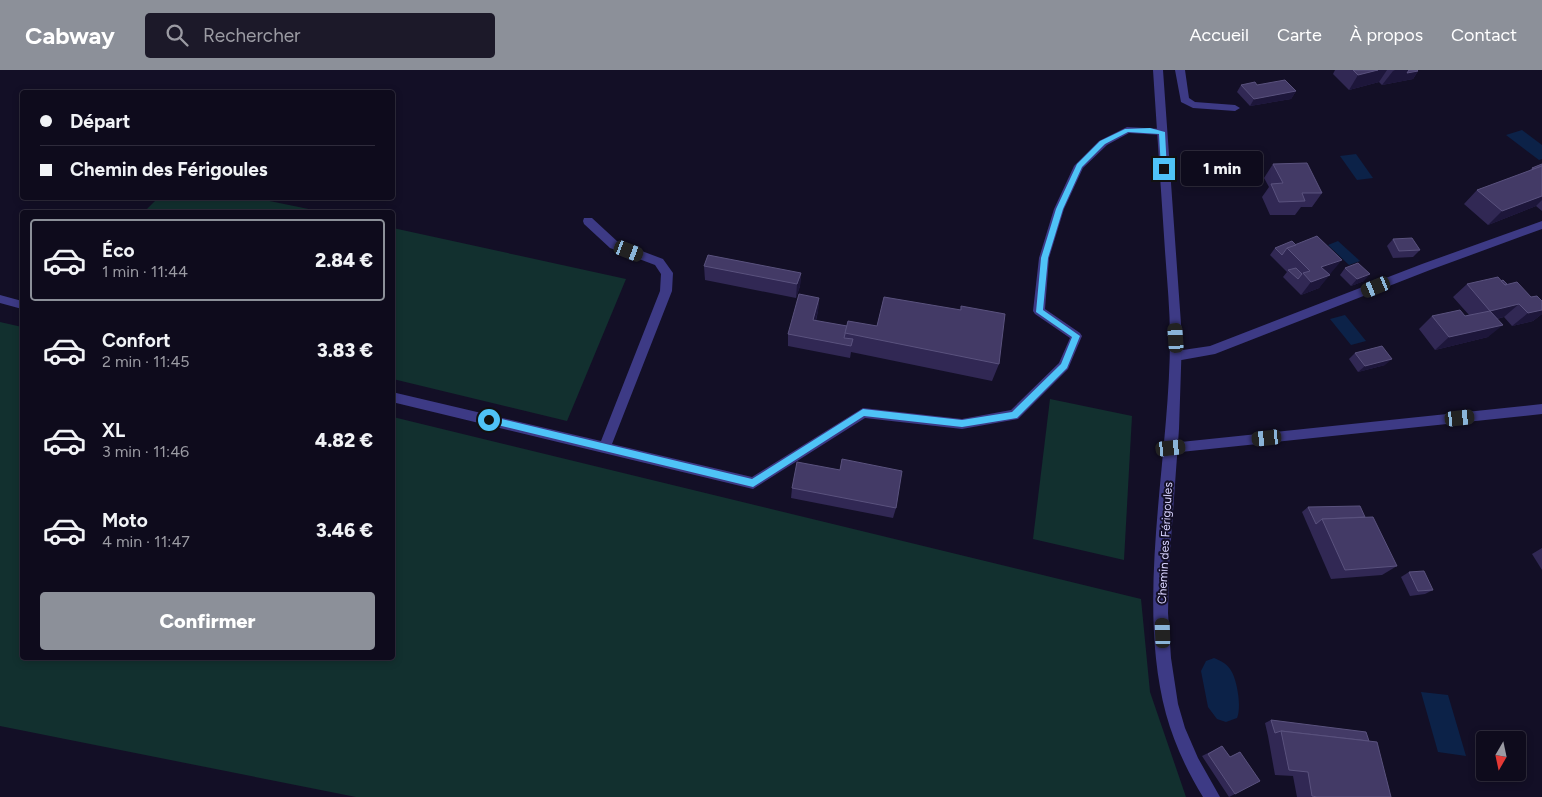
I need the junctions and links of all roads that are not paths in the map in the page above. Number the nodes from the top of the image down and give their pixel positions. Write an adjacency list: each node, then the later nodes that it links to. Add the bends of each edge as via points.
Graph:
1 (1158, 70): 4 (street, Chemin des Férigoules)
2 (1180, 70): 3 (street, via 1184,100 1193,105)
3 (1235, 108)
4 (1162, 132): 9 (street, Chemin des Férigoules); 12 (street, via 1127,130 1103,143 1079,166 1059,209 1044,258 1040,312 1076,336 1064,366 1014,415 962,424 863,413 753,483)
5 (588, 221): 12 (street, via 614,245 659,262 667,274 666,291)
6 (1542, 225): 9 (street, via 1211,351)
7 (0, 299): 8 (street)
8 (20, 304)
9 (1176, 356): 13 (street, Chemin des Férigoules)
10 (395, 398): 12 (street)
11 (1542, 409): 13 (street)
12 (605, 447)
13 (1171, 448): 14 (street, Chemin des Férigoules, via 1161,579 1164,652 1171,704 1182,738 1199,777)
14 (1212, 797)

